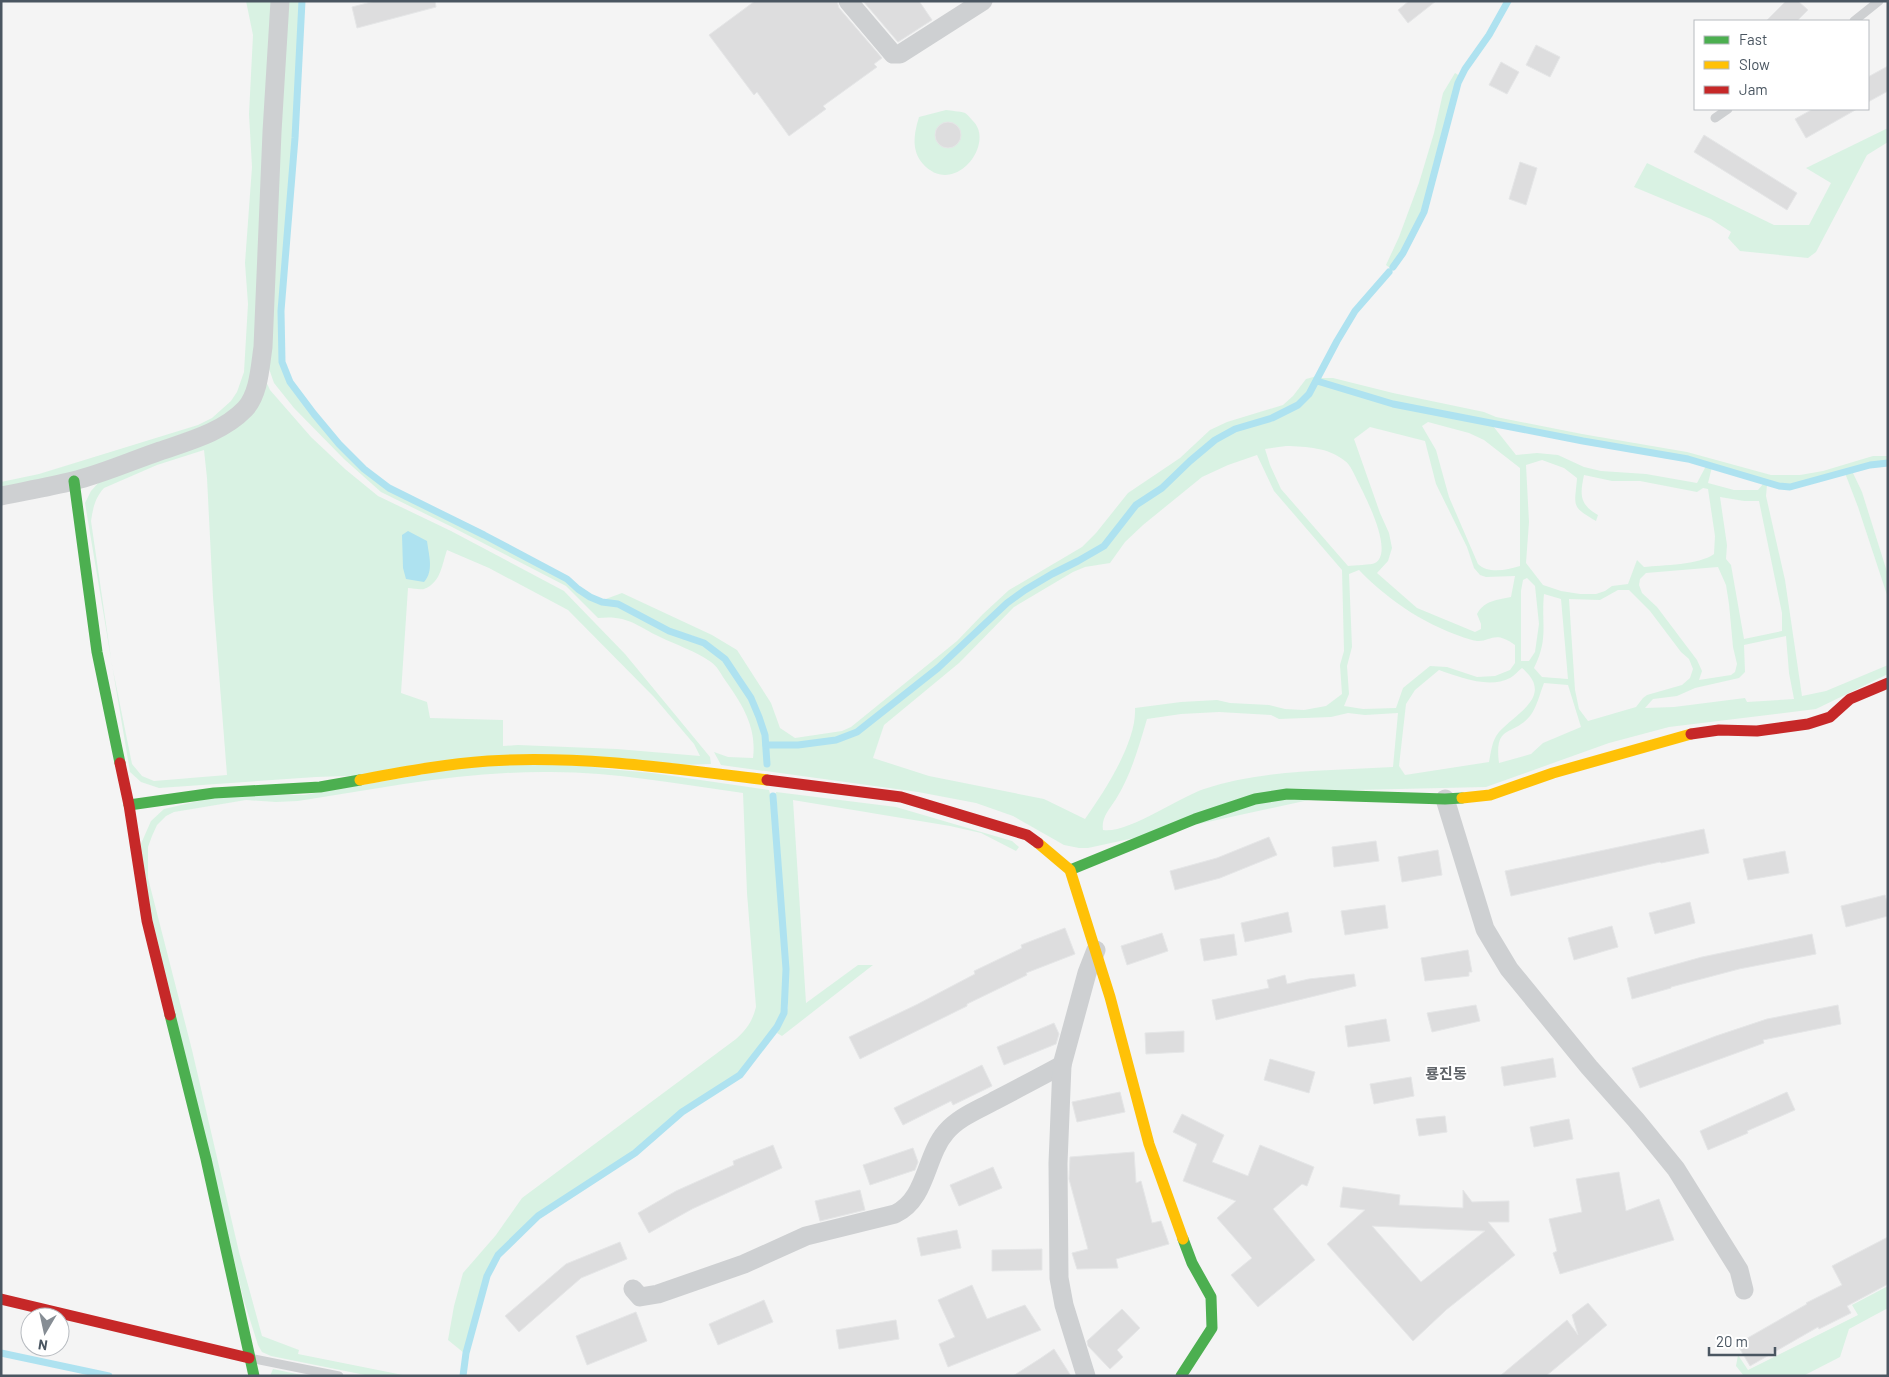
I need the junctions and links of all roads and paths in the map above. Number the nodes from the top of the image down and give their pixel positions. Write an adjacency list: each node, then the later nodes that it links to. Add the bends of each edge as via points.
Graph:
1 (280, 1): 8 (street, via 263,348 254,393 240,414 209,434)
2 (848, 1): 3 (street, via 893,54 900,54)
3 (983, 1)
4 (1879, 1): 5 (lane)
5 (1855, 20)
6 (1727, 110): 7 (lane)
7 (1715, 118)
8 (74, 481): 9 (street); 12 (street, via 96,652)
9 (1, 496)
10 (1888, 683): 11 (street, via 1850,699 1830,717 1808,724 1686,735 1553,773 1490,795)
11 (1445, 799): 13 (street, via 1287,794 1255,799 1195,819); 17 (street, via 1486,929 1510,969 1676,1168 1739,1270)
12 (130, 805): 13 (street, via 214,793 320,787 436,766 558,761 645,765 901,797 1027,834); 19 (street, via 147,921 206,1159)
13 (1070, 870): 14 (street)
14 (1096, 950): 15 (street); 23 (street, via 1149,1144 1192,1263 1211,1297 1212,1328)
15 (1062, 1065): 16 (street, via 962,1118 946,1132 924,1180 905,1210 806,1236 744,1264 658,1294 640,1297); 22 (street, via 1058,1163 1059,1278)
16 (633, 1289)
17 (1744, 1290)
18 (1, 1299): 19 (street)
19 (249, 1358): 20 (street); 21 (lane)
20 (254, 1376)
21 (339, 1376)
22 (1086, 1376)
23 (1181, 1376)

